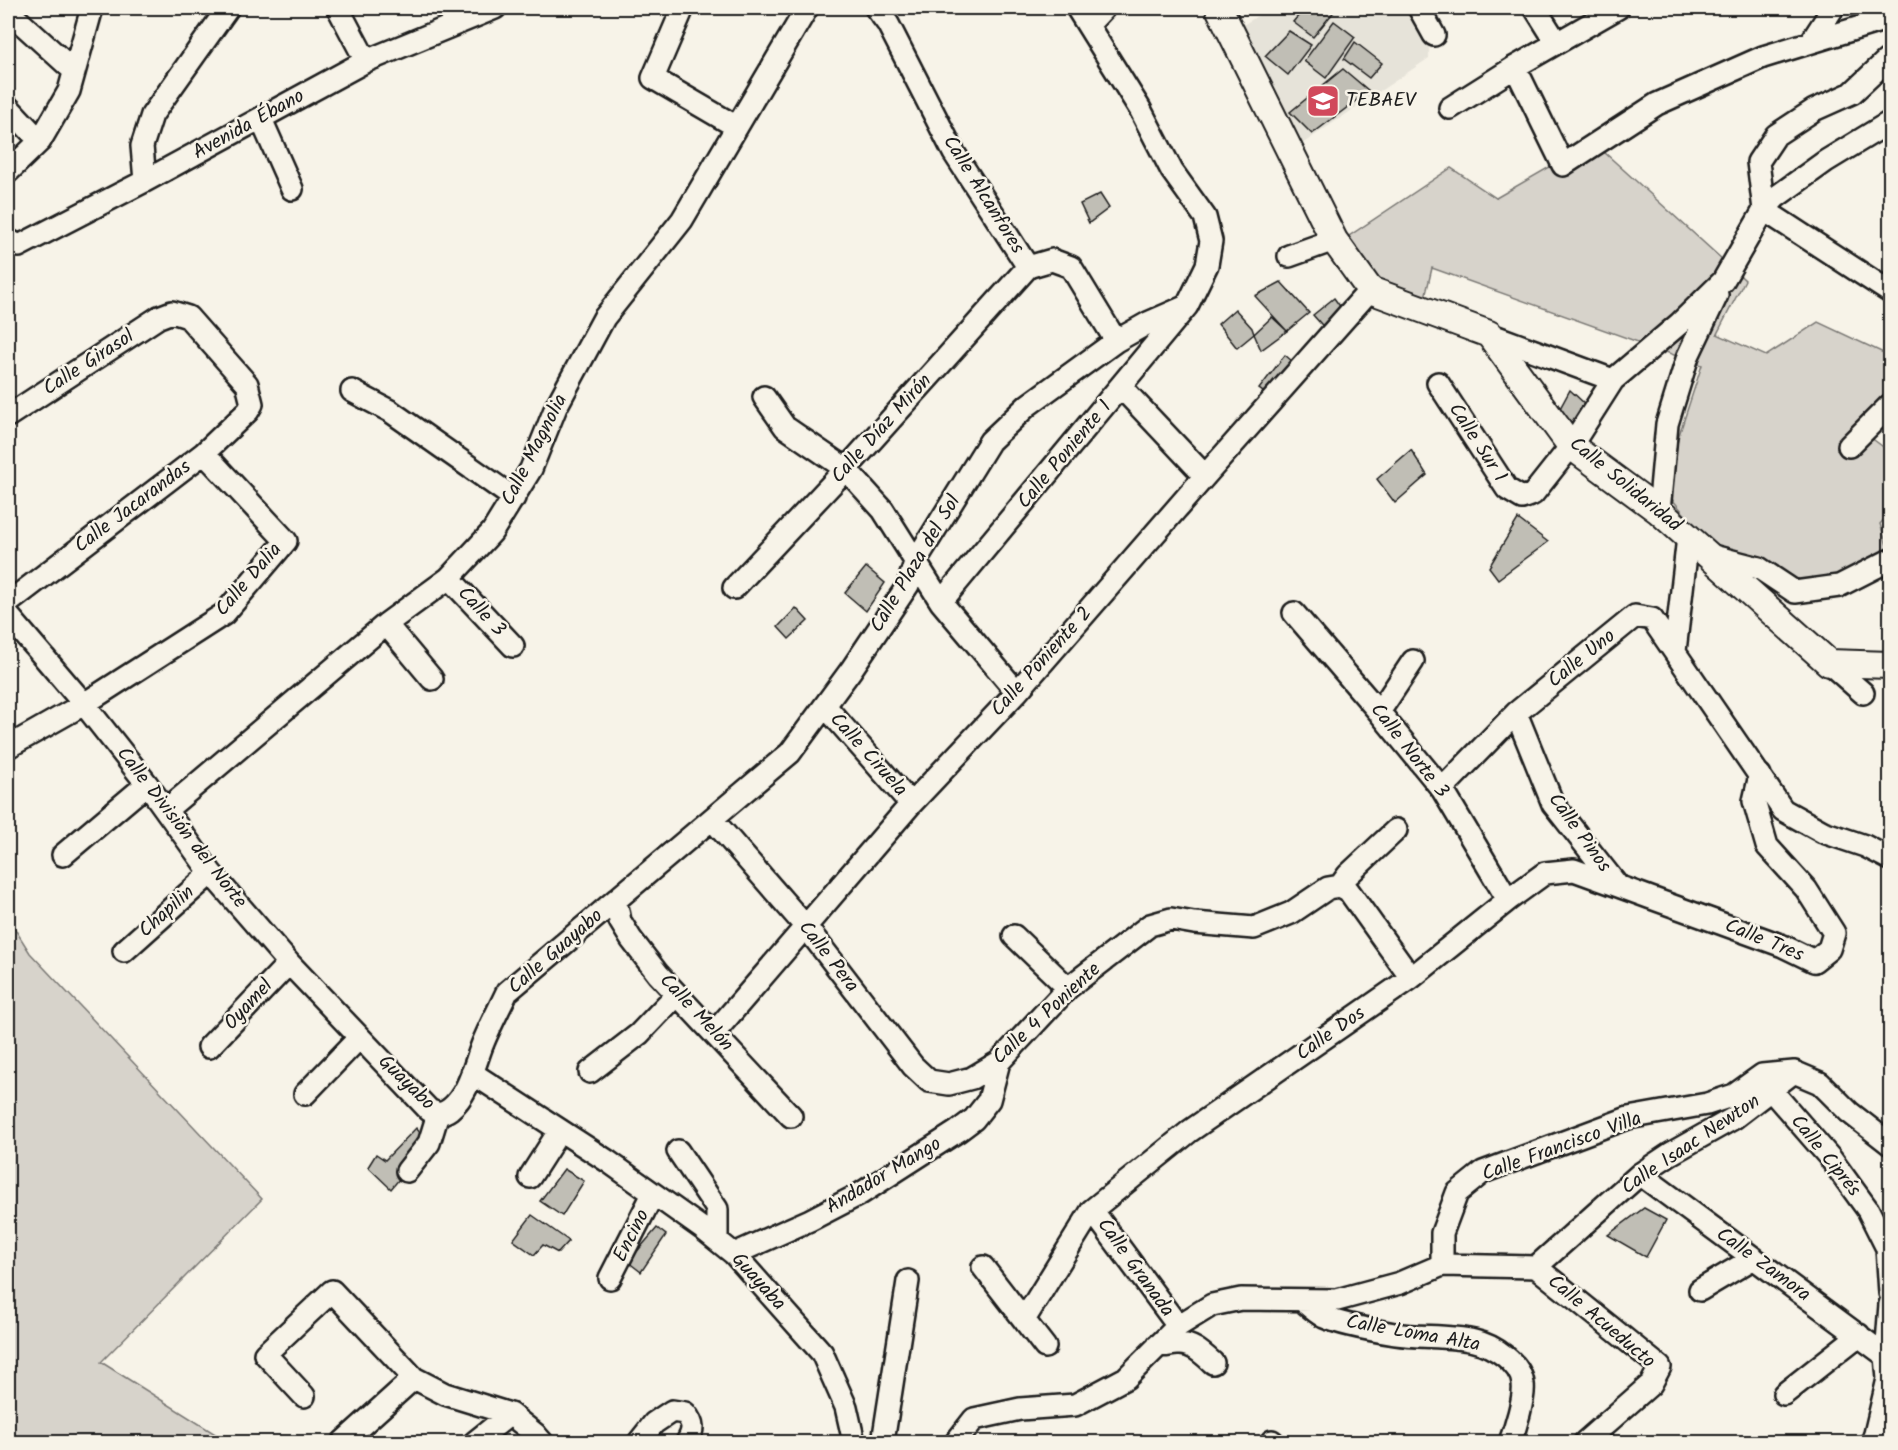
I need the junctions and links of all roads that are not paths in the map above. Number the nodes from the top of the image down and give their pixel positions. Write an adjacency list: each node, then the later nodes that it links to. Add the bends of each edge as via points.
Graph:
1 (92, 8): 23 (street)
2 (228, 8): 31 (street, via 152,115 142,146)
3 (338, 8): 21 (street)
4 (495, 8): 21 (street, Avenida Ébano)
5 (683, 8): 28 (street, via 653,78)
6 (807, 8): 28 (street, Calle Magnolia)
7 (876, 8): 37 (street, Calle Alcanfores, via 954,153)
8 (1104, 8): 15 (street)
9 (1219, 8): 34 (main road)
10 (1419, 8): 17 (street)
11 (1535, 8): 19 (street)
12 (1618, 8): 19 (street)
13 (1833, 8): 18 (street)
14 (8, 11): 23 (street)
15 (1083, 16): 41 (street, Calle Poniente 1, via 1140,109 1172,171 1205,217 1211,241 1207,265)
16 (1890, 18): 18 (street)
17 (1434, 35)
18 (1811, 42): 22 (street, via 1763,57 1657,104 1563,165)
19 (1557, 43): 22 (street)
20 (1890, 59): 33 (street, via 1852,93 1814,110 1776,135 1758,162)
21 (366, 61): 26 (street, Avenida Ébano)
22 (1515, 67): 25 (street)
23 (74, 71): 29 (street, via 69,91)
24 (8, 107): 29 (street)
25 (1450, 108)
26 (261, 119): 31 (street, Avenida Ébano); 32 (street)
27 (1890, 122): 33 (street, via 1790,185)
28 (737, 126): 57 (street, Calle Magnolia, via 682,220 604,318 556,407 531,469)
29 (40, 141): 30 (street)
30 (8, 172)
31 (145, 181): 35 (street, Avenida Ébano)
32 (292, 189)
33 (1764, 210): 38 (street); 39 (street)
34 (1334, 240): 36 (street); 40 (main road)
35 (11, 247)
36 (1289, 256)
37 (1028, 267): 43 (street, Calle Alcanfores, via 1052,260 1071,267); 55 (street, Calle Díaz Mirón)
38 (1723, 281): 44 (street); 58 (street, via 1688,356 1667,424)
39 (1886, 281)
40 (1370, 290): 42 (main road); 56 (street, Calle Poniente 2)
41 (1187, 306): 43 (street, Calle Plaza del Sol); 46 (street, Calle Poniente 1)
42 (1489, 334): 44 (street); 52 (main road, Calle Solidaridad)
43 (1116, 341): 62 (street, Calle Plaza del Sol, via 1028,405 990,441)
44 (1613, 380): 52 (street)
45 (1438, 383): 52 (street, Calle Sur 1, via 1507,489 1522,498 1533,494)
46 (1121, 387): 56 (street); 65 (street, Calle Poniente 1)
47 (352, 391): 57 (street, via 390,411)
48 (764, 397): 55 (street, via 786,427)
49 (252, 404): 51 (street, Calle Girasol, via 247,384 188,317 172,312); 54 (street, Calle Jacarandas)
50 (1890, 405): 53 (street)
51 (8, 416)
52 (1571, 446): 58 (main road, Calle Solidaridad)
53 (1849, 446)
54 (204, 453): 66 (street, Calle Jacarandas); 78 (street, Calle Dalia, via 286,541 224,614)
55 (846, 469): 62 (street, via 883,510); 64 (street, Calle Díaz Mirón)
56 (1205, 476): 76 (street, Calle Poniente 2)
57 (514, 498): 63 (street, Calle Magnolia, via 492,532)
58 (1659, 511): 59 (main road, Calle Solidaridad)
59 (1688, 537): 60 (main road, Calle Solidaridad); 71 (street)
60 (1709, 555): 61 (street, via 1759,568 1795,592 1839,586); 73 (main road, Calle Solidaridad)
61 (1890, 560)
62 (915, 562): 65 (street); 79 (street, Calle Plaza del Sol, via 908,585)
63 (449, 578): 69 (street, Calle Magnolia); 70 (street, Calle 3)
64 (734, 588)
65 (941, 602): 76 (street)
66 (8, 603)
67 (1294, 613): 80 (street, Calle Norte 3)
68 (8, 615): 78 (street, Calle División del Norte)
69 (386, 624): 75 (street); 87 (street, Calle Magnolia)
70 (513, 646)
71 (1675, 651): 81 (street, Calle Uno, via 1652,619 1635,616); 83 (street)
72 (1413, 661): 80 (street)
73 (1829, 663): 74 (main road); 77 (street)
74 (1890, 665)
75 (432, 679)
76 (1017, 692): 86 (street, Calle Poniente 2)
77 (1863, 693)
78 (84, 704): 82 (street); 84 (street, Calle División del Norte)
79 (825, 706): 86 (street, Calle Ciruela); 88 (street, Calle Plaza del Sol, via 790,753)
80 (1379, 712): 85 (street, Calle Norte 3)
81 (1516, 713): 85 (street, Calle Uno); 95 (street, Calle Pinos, via 1553,804)
82 (8, 747)
83 (1760, 775): 91 (street, via 1783,810 1823,832); 95 (street, Calle Tres, via 1754,801 1767,846 1825,915 1834,933 1829,950 1814,961)
84 (147, 784): 87 (street, Calle División del Norte); 90 (street)
85 (1442, 789): 96 (street, Calle Norte 3)
86 (911, 804): 98 (street, Calle Poniente 2)
87 (166, 810): 93 (street, Calle División del Norte)
88 (712, 819): 97 (street, Calle Plaza del Sol); 98 (street, Calle Pera)
89 (1396, 830): 94 (street)
90 (63, 855)
91 (1890, 859)
92 (1574, 870): 95 (street, Calle Tres); 96 (street, Calle Dos, via 1545,873)
93 (211, 873): 100 (street, Chapilin); 101 (street, Calle División del Norte)
94 (1340, 886): 102 (street, via 1348,890); 103 (street, Calle 4 Poniente, via 1328,888 1291,913 1254,928 1171,919 1150,925)
95 (1617, 886)
96 (1508, 900): 102 (street, Calle Dos)
97 (616, 901): 104 (street, Calle Melón, via 620,921 631,939); 111 (street, Calle Guayabo, via 507,992)
98 (806, 927): 105 (street, Calle Poniente 2); 112 (street, Calle Pera, via 913,1066 929,1081)
99 (1014, 936): 103 (street)
100 (124, 951)
101 (289, 963): 106 (street, Calle División del Norte); 107 (street, Oyamel)
102 (1411, 978): 124 (street, Calle Dos, via 1190,1131)
103 (1068, 988): 108 (street, Calle 4 Poniente)
104 (677, 994): 105 (street, Calle Melón); 109 (street, via 639,1034)
105 (714, 1033): 116 (street, Calle Melón)
106 (359, 1038): 114 (street); 115 (street, Guayabo, via 429,1110)
107 (209, 1047)
108 (999, 1062): 112 (street, Calle 4 Poniente, via 972,1078); 126 (street, Andador Mango, via 989,1100 958,1131 860,1194)
109 (590, 1072)
110 (1794, 1072): 113 (street, Calle Isaac Newton); 118 (street, Calle Francisco Villa, via 1820,1083); 128 (street, Calle Francisco Villa, via 1762,1075 1734,1095 1707,1104 1628,1118 1483,1172 1457,1193 1442,1233)
111 (472, 1073): 115 (street, Guayabo, via 463,1095 452,1108); 117 (street, Guayaba)
112 (949, 1084)
113 (1772, 1090): 121 (street, Calle Isaac Newton, via 1734,1118); 134 (street, Calle Ciprés, via 1868,1210 1887,1248)
114 (305, 1094)
115 (438, 1114): 120 (street, via 429,1143)
116 (791, 1116)
117 (560, 1130): 122 (street); 123 (street, Guayaba)
118 (1890, 1144)
119 (678, 1151): 125 (street, via 717,1209)
120 (407, 1171)
121 (1641, 1174): 127 (street, Calle Zamora); 130 (street, Calle Isaac Newton)
122 (530, 1177)
123 (653, 1194): 125 (street, Guayaba); 131 (street, Encino)
124 (1092, 1210): 137 (street); 138 (street, Calle Granada)
125 (717, 1240): 126 (street, Guayaba)
126 (734, 1254): 153 (street, Guayaba, via 822,1353 846,1407)
127 (1754, 1258): 133 (street); 139 (street, Calle Zamora)
128 (1442, 1265): 130 (street, Calle Acueducto); 135 (street, via 1400,1283 1337,1300)
129 (983, 1267): 137 (street)
130 (1536, 1267): 157 (street, Calle Acueducto, via 1660,1367 1651,1383)
131 (610, 1278)
132 (908, 1281): 154 (street)
133 (1700, 1290)
134 (1890, 1293)
135 (1302, 1300): 138 (street, via 1241,1299 1212,1305); 156 (street, Calle Loma Alta, via 1330,1319 1396,1334 1475,1341 1499,1352 1514,1364 1523,1384)
136 (1890, 1304): 142 (street)
137 (1024, 1320): 141 (street)
138 (1178, 1326): 140 (street)
139 (1859, 1335): 142 (street, Calle Zamora); 145 (street)
140 (1158, 1345): 143 (street, via 1188,1345); 155 (street, via 1126,1378 1075,1405 1020,1409 974,1419)
141 (1045, 1347)
142 (1886, 1356): 158 (street, via 1888,1379)
143 (1213, 1363)
144 (414, 1378): 146 (street, via 332,1291 265,1354); 147 (street, via 445,1394); 148 (street)
145 (1784, 1394)
146 (304, 1396)
147 (510, 1414): 149 (street); 150 (street)
148 (343, 1443)
149 (475, 1443)
150 (542, 1443)
151 (639, 1443): 152 (street, via 654,1423 672,1411 685,1413 692,1421 693,1432)
152 (687, 1443)
153 (854, 1443)
154 (883, 1443)
155 (956, 1443)
156 (1510, 1443)
157 (1585, 1443)
158 (1872, 1443)

